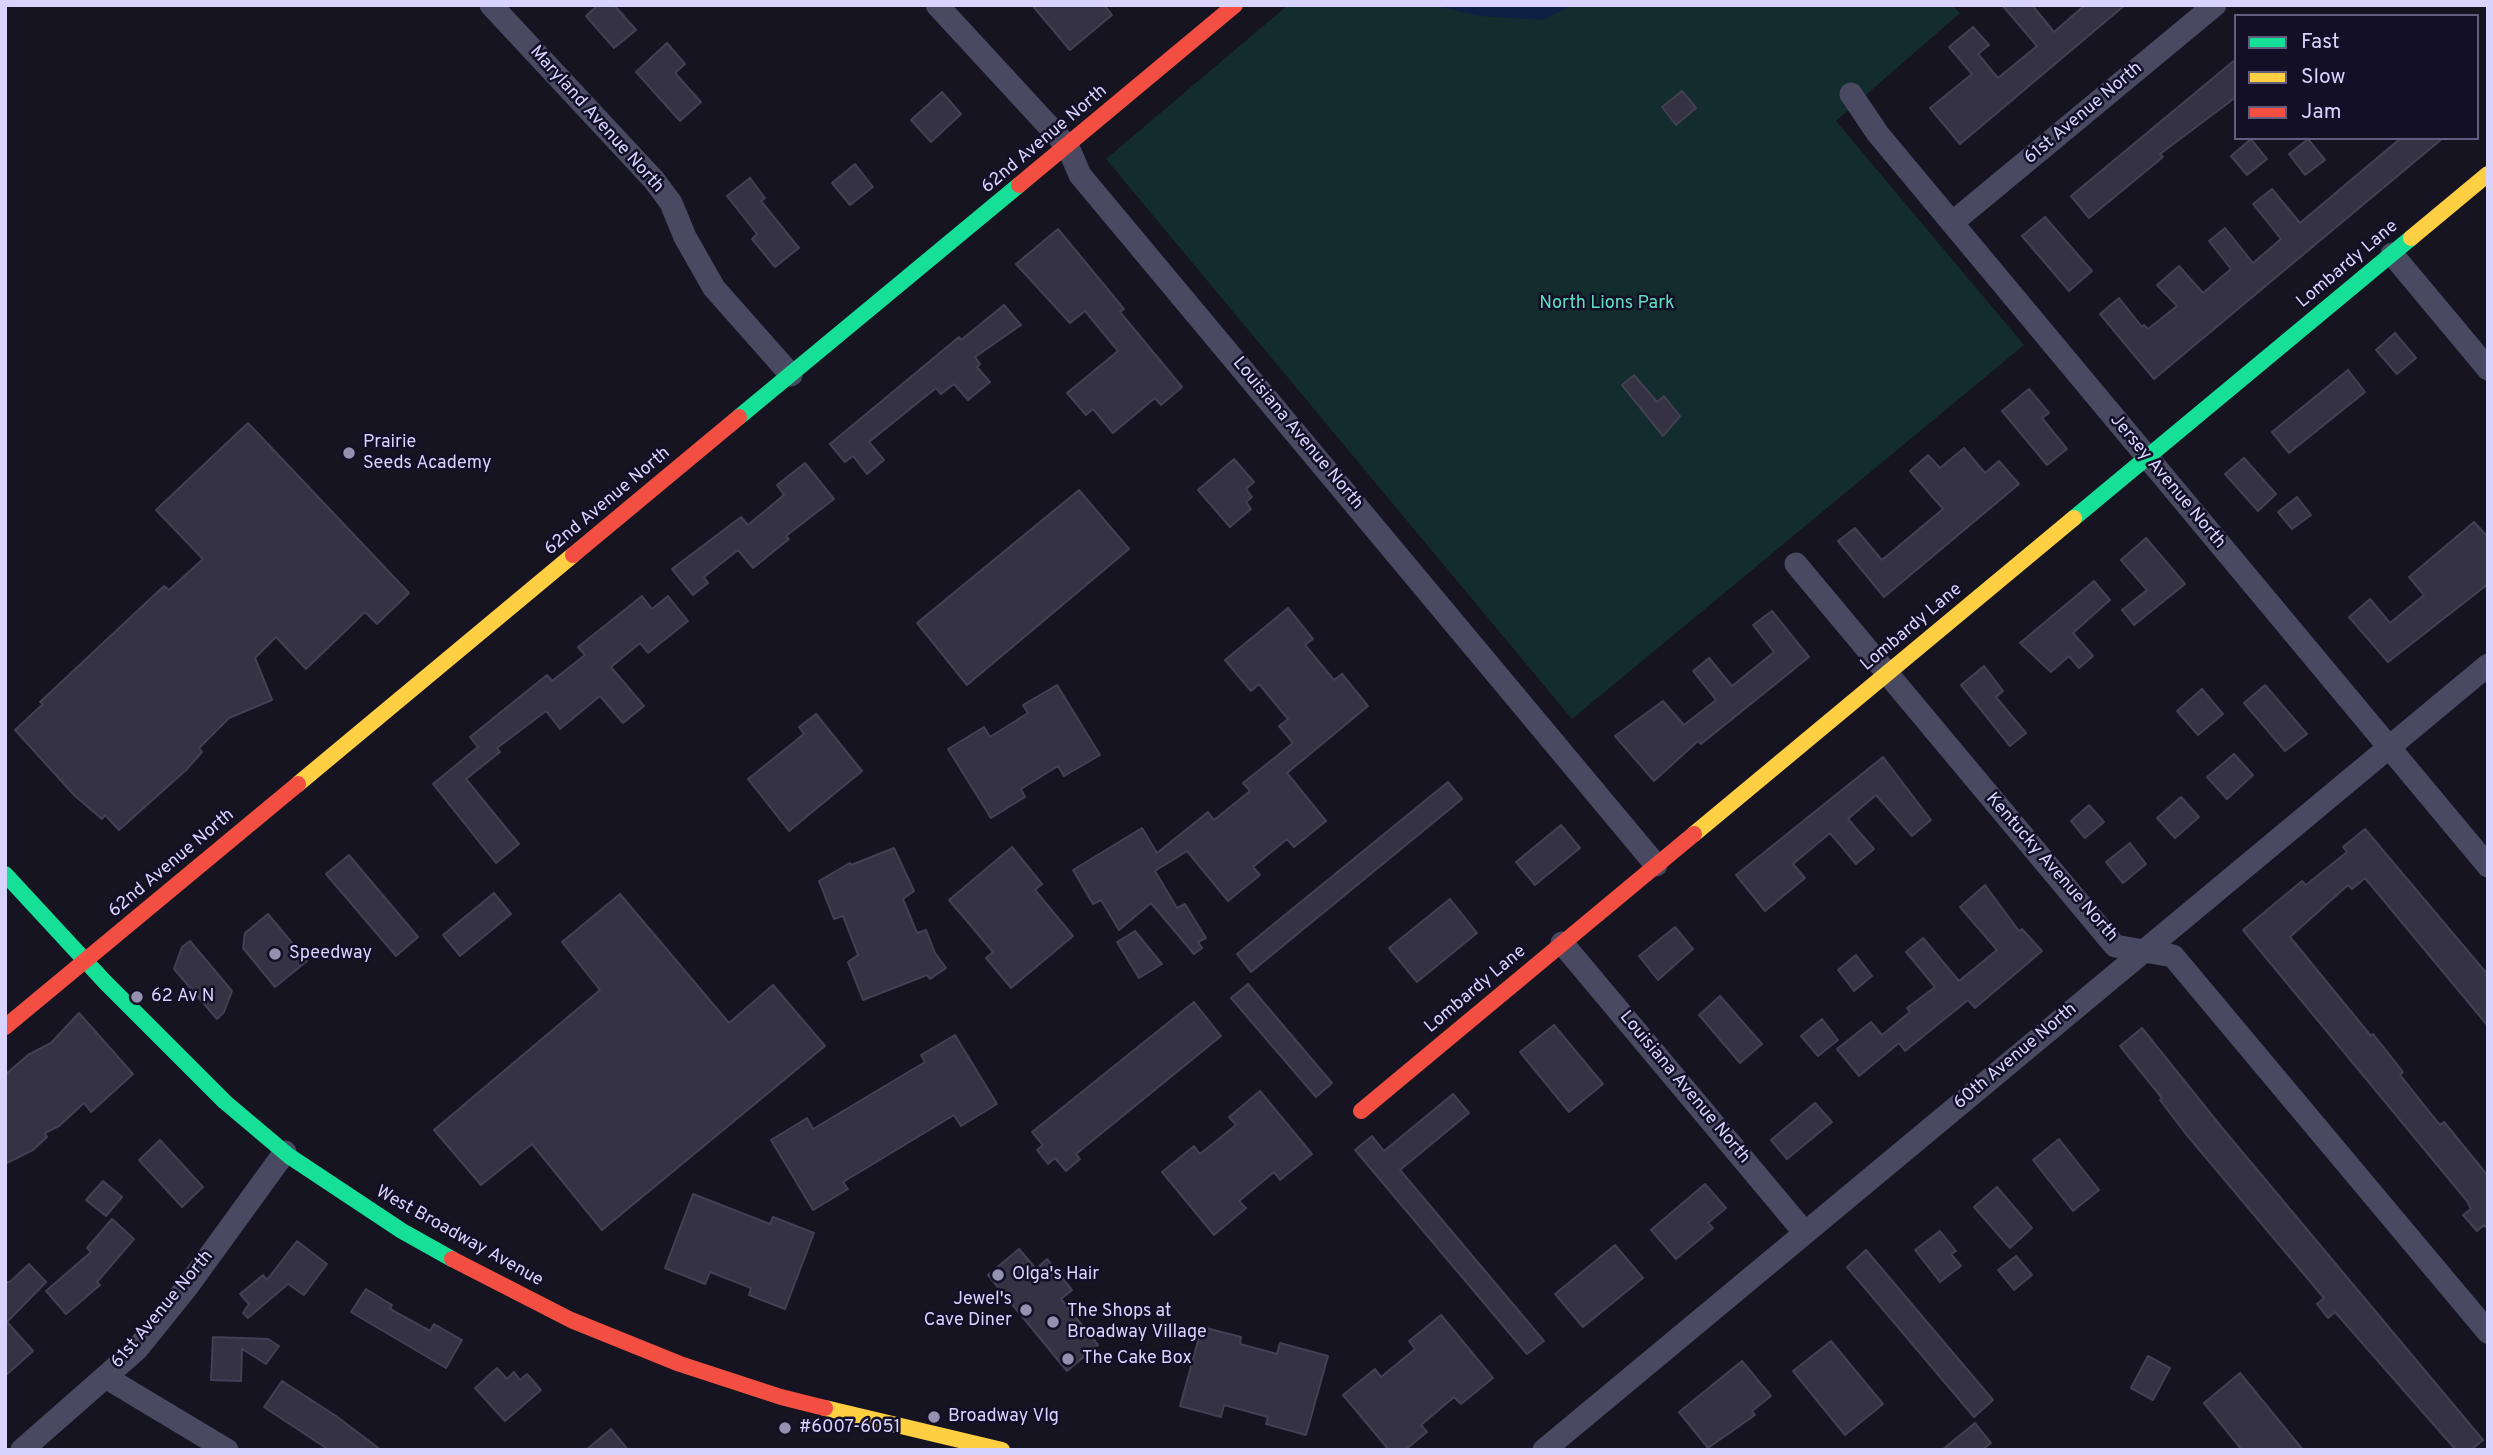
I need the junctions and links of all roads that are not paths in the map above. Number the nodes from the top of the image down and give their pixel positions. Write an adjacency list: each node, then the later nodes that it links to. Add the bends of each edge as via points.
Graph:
1 (491, 5): 11 (street, Maryland Avenue North, via 654,180 671,203 714,288)
2 (937, 5): 6 (street, Louisiana Avenue North)
3 (1235, 5): 6 (street, 62nd Avenue North)
4 (2215, 5): 8 (street, 61st Avenue North)
5 (1851, 94): 8 (street, Jersey Avenue North)
6 (1068, 147): 11 (street, 62nd Avenue North); 17 (street, Louisiana Avenue North, via 1080,175)
7 (2488, 174): 9 (street, Lombardy Lane)
8 (1952, 223): 12 (street, Jersey Avenue North)
9 (2392, 254): 10 (street); 12 (street, Lombardy Lane)
10 (2488, 369)
11 (791, 375): 22 (street, 62nd Avenue North)
12 (2147, 458): 15 (street, Lombardy Lane); 16 (street, Jersey Avenue North)
13 (1796, 564): 15 (street, Kentucky Avenue North)
14 (2488, 665): 16 (street, 60th Avenue North)
15 (1887, 674): 17 (street, Lombardy Lane); 21 (street, Kentucky Avenue North, via 2115,946)
16 (2389, 747): 18 (street, Jersey Avenue North); 21 (street, 60th Avenue North)
17 (1656, 866): 20 (street, Lombardy Lane)
18 (2488, 866)
19 (5, 874): 22 (street, West Broadway Avenue)
20 (1562, 943): 24 (street, Lombardy Lane); 26 (street, Louisiana Avenue North)
21 (2144, 951): 26 (street, 60th Avenue North); 27 (street, Kentucky Avenue North, via 2173,956)
22 (86, 961): 23 (street, 62nd Avenue North); 25 (street, West Broadway Avenue, via 188,1067)
23 (5, 1027)
24 (1361, 1111)
25 (285, 1152): 28 (street, 61st Avenue North, via 187,1287); 31 (street, West Broadway Avenue, via 435,1250 621,1342 781,1397)
26 (1805, 1233): 32 (street, 60th Avenue North)
27 (2488, 1332)
28 (107, 1378): 29 (street, 61st Avenue North); 30 (street)
29 (22, 1450)
30 (227, 1450)
31 (1002, 1450)
32 (1544, 1450)

